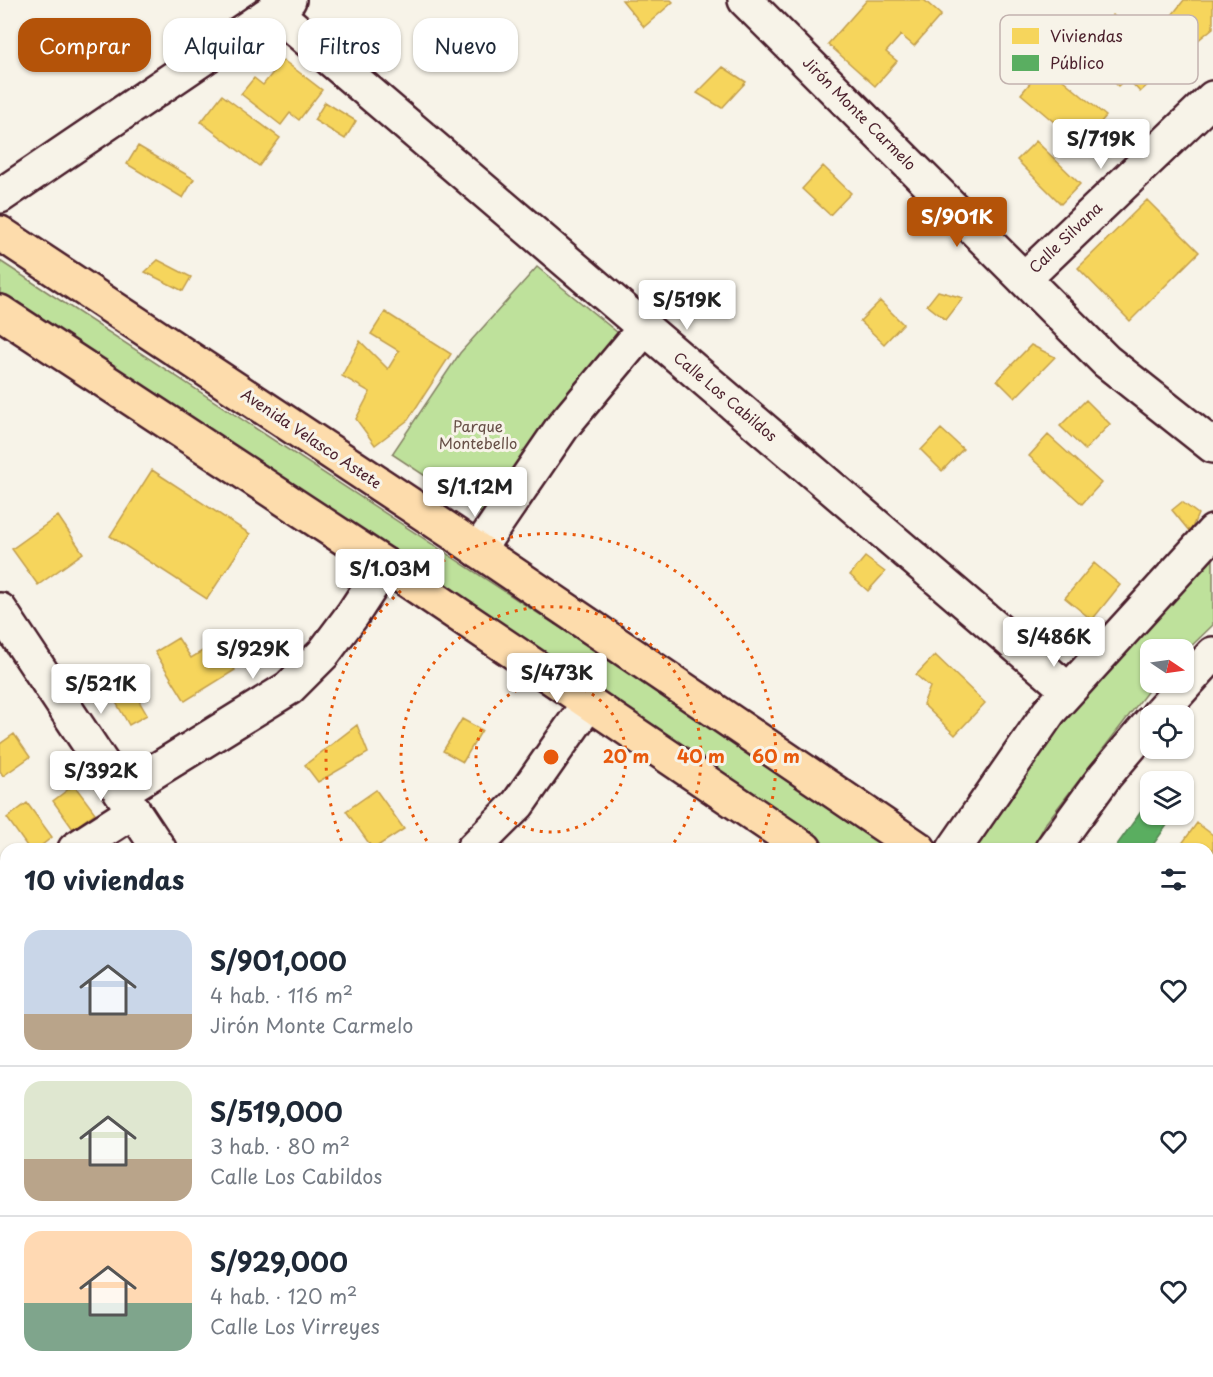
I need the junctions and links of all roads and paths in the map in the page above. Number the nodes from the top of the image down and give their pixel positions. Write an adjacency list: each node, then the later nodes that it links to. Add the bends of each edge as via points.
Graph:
1 (750, 1): 6 (street, Jirón Monte Carmelo)
2 (281, 5): 4 (street); 8 (street, Calle Los Cabildos)
3 (1213, 98): 6 (street, Calle Silvana)
4 (0, 196)
5 (0, 233): 11 (main road, Avenida Velasco Astete)
6 (1024, 279): 9 (street, Jirón Monte Carmelo, via 1106,361)
7 (0, 312): 12 (main road)
8 (644, 328): 11 (street, via 563,426); 15 (street, Calle Los Cabildos)
9 (1213, 446)
10 (1213, 532): 15 (street)
11 (478, 550): 24 (main road, Avenida Velasco Astete)
12 (385, 565): 16 (main road); 19 (street, via 322,654 289,688)
13 (0, 610): 19 (street)
14 (1213, 654): 17 (street)
15 (1068, 690): 25 (street, via 1049,711)
16 (588, 704): 22 (street, via 518,804); 23 (main road)
17 (1167, 705)
18 (1140, 735): 26 (street)
19 (127, 801): 20 (street); 21 (street)
20 (82, 843)
21 (155, 843)
22 (479, 843)
23 (796, 843)
24 (910, 843)
25 (958, 843)
26 (1056, 843)

